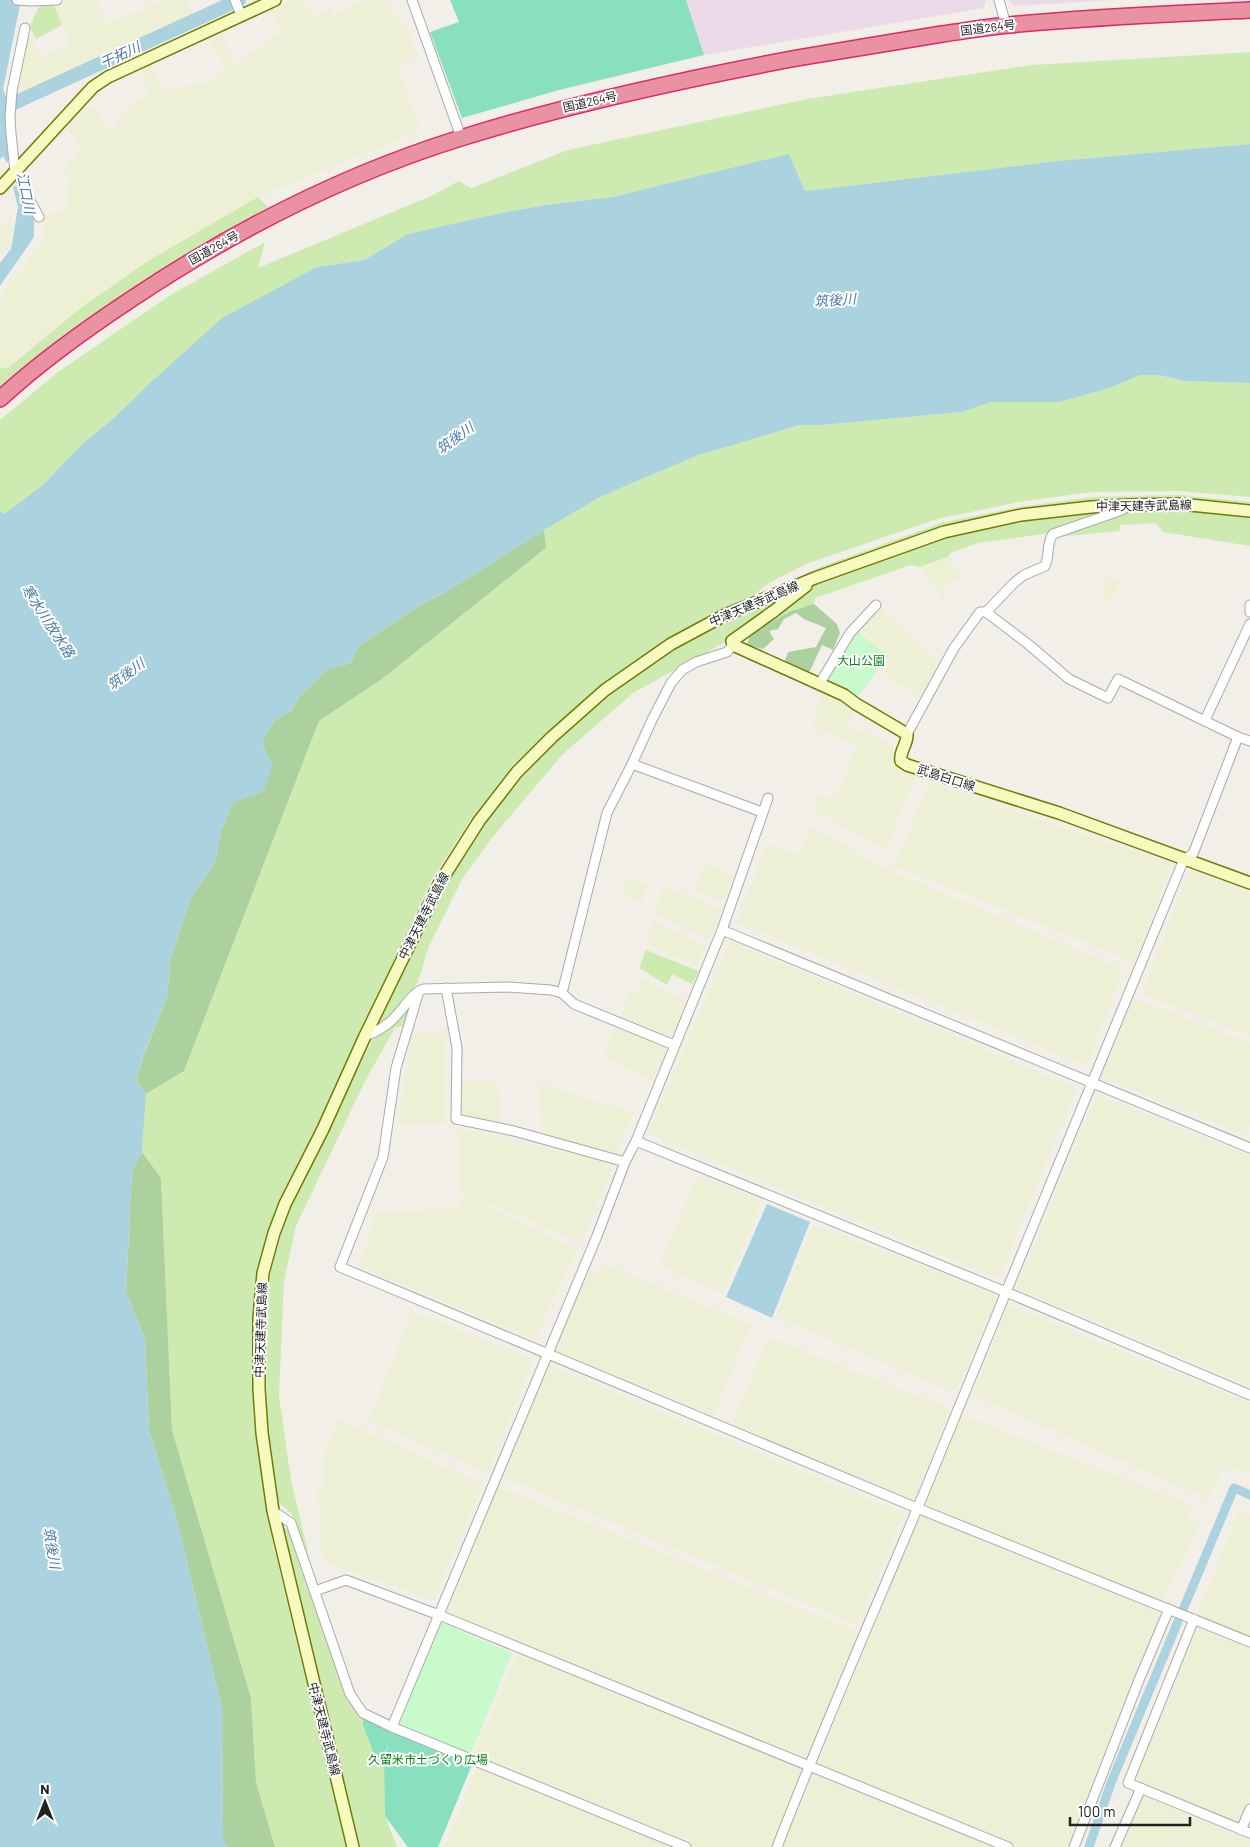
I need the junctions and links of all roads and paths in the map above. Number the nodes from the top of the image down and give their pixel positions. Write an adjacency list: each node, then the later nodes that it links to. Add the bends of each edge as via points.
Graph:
1 (21, 0): 2 (street)
2 (57, 0)
3 (275, 0): 6 (main road)
4 (412, 0): 10 (street)
5 (999, 0): 8 (street)
6 (238, 8): 11 (main road, via 93,87)
7 (1250, 10): 8 (highway, 国道264号)
8 (1006, 25): 10 (highway, 国道264号, via 722,72 570,106)
9 (25, 28): 11 (street, via 12,91)
10 (461, 138): 14 (highway, 国道264号, via 367,172 229,239 175,270 83,331)
11 (12, 174): 12 (main road); 13 (street, via 20,177)
12 (0, 188)
13 (39, 217)
14 (0, 399)
15 (1130, 505): 16 (main road, 中津天建寺武島線, via 1180,504); 17 (main road, 中津天建寺武島線, via 1021,515 944,532); 20 (street, via 1054,534 1050,538 1045,566 1024,575)
16 (1250, 511)
17 (815, 578): 23 (main road, via 738,636 732,641); 38 (main road, 中津天建寺武島線, via 725,615 671,644 605,690 552,737 478,821 439,884)
18 (876, 605): 24 (street, via 850,633)
19 (1250, 605): 21 (street)
20 (986, 612): 25 (street, via 1069,679 1108,698 1118,679); 26 (street, via 980,612 954,648)
21 (1250, 612)
22 (1250, 624): 25 (street)
23 (733, 645): 24 (main road); 29 (street, via 727,652 682,670 671,683)
24 (820, 683): 26 (main road)
25 (1205, 720): 27 (street)
26 (907, 734): 32 (main road, 武島白口線, via 900,755 906,765 1059,814)
27 (1238, 737): 28 (street); 32 (street, via 1193,854)
28 (1250, 742)
29 (632, 764): 31 (street); 37 (street, via 607,813)
30 (768, 798): 31 (street)
31 (762, 812): 34 (street)
32 (1184, 860): 33 (main road, 武島白口線); 40 (street)
33 (1250, 883)
34 (722, 930): 39 (street); 40 (street)
35 (446, 988): 36 (street); 37 (street, via 508,987); 43 (street, via 457,1048 456,1119 514,1130)
36 (419, 991): 38 (street, via 394,1019); 45 (street, via 396,1068 383,1157 340,1267)
37 (562, 993): 39 (street, via 574,1004)
38 (365, 1036): 48 (main road, 中津天建寺武島線, via 285,1204 263,1273 259,1389)
39 (674, 1045): 41 (street)
40 (1092, 1082): 42 (street); 44 (street)
41 (636, 1141): 43 (street); 44 (street)
42 (1249, 1145)
43 (625, 1162): 45 (street)
44 (1006, 1292): 46 (street); 47 (street)
45 (548, 1354): 47 (street); 51 (street)
46 (1250, 1395)
47 (917, 1508): 50 (street); 55 (street)
48 (273, 1511): 49 (street, via 290,1523); 59 (main road, 中津天建寺武島線)
49 (315, 1591): 51 (street, via 346,1580); 54 (street, via 350,1694 363,1713)
50 (1169, 1609): 52 (street); 63 (street)
51 (439, 1615): 54 (street); 55 (street)
52 (1194, 1619): 53 (street); 56 (street, via 1128,1783)
53 (1250, 1642)
54 (392, 1727): 60 (street)
55 (808, 1766): 61 (street); 62 (street)
56 (1142, 1788): 58 (street); 64 (street)
57 (1250, 1809): 58 (street)
58 (1246, 1831)
59 (353, 1847)
60 (686, 1847)
61 (777, 1847)
62 (1008, 1847)
63 (1074, 1847)
64 (1116, 1847)

